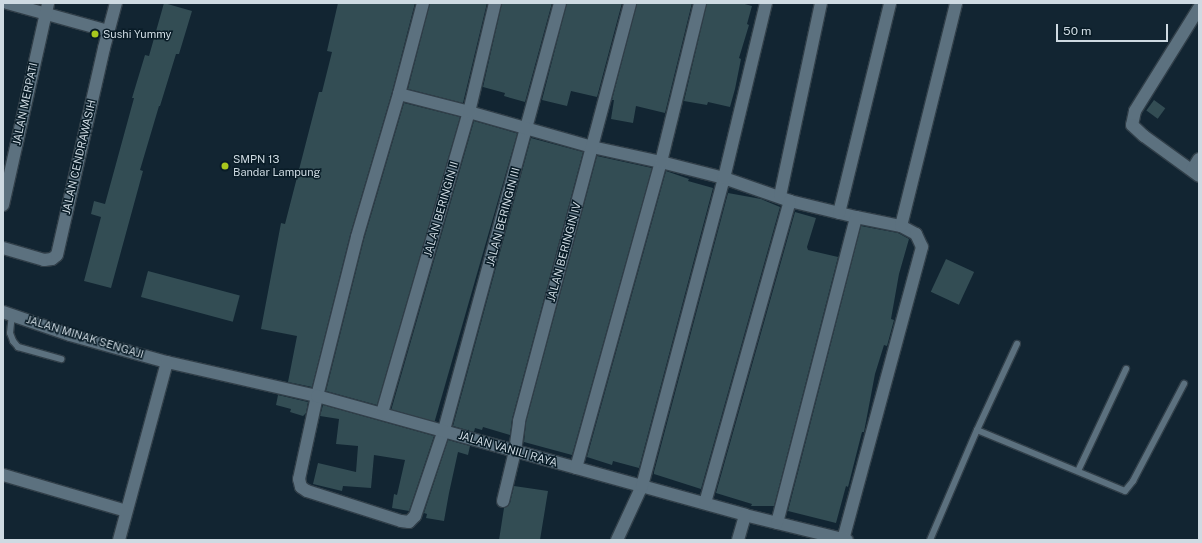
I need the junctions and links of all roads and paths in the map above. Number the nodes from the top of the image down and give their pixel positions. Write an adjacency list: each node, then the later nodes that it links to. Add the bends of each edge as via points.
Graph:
1 (7, 3): 12 (street)
2 (116, 3): 14 (street, JALAN CENDRAWASIH)
3 (423, 3): 15 (street)
4 (495, 3): 16 (street, JALAN BERINGIN II)
5 (560, 3): 17 (street, JALAN BERINGIN III)
6 (630, 3): 18 (street, JALAN BERINGIN IV)
7 (700, 3): 20 (street)
8 (766, 3): 22 (street)
9 (821, 3): 23 (street)
10 (890, 3): 25 (street)
11 (956, 3): 27 (street)
12 (47, 8): 14 (street); 24 (street, JALAN MERPATI)
13 (1199, 8): 21 (street, via 1136,111 1132,124 1144,136)
14 (108, 31): 28 (street, JALAN CENDRAWASIH, via 57,255 44,260)
15 (399, 94): 16 (street); 35 (street, via 357,237)
16 (468, 112): 17 (street); 36 (street, JALAN BERINGIN II)
17 (526, 129): 18 (street); 37 (street, JALAN BERINGIN III)
18 (592, 147): 20 (street); 39 (street, JALAN BERINGIN IV, via 519,421)
19 (1199, 159): 21 (street)
20 (661, 162): 22 (street); 40 (street)
21 (1195, 173)
22 (724, 178): 23 (street); 43 (street)
23 (785, 198): 25 (street); 45 (street)
24 (3, 205)
25 (839, 212): 26 (street)
26 (856, 217): 27 (street); 48 (street)
27 (901, 226): 50 (street, via 916,234 922,248)
28 (3, 248)
29 (8, 313): 31 (lane, via 10,333 18,347); 32 (street, JALAN MINAK SENGAJI, via 70,335)
30 (1017, 344): 38 (lane)
31 (61, 359)
32 (167, 362): 35 (street, JALAN VANILI RAYA); 46 (street)
33 (1126, 369): 41 (lane)
34 (1184, 384): 41 (lane, via 1125,491)
35 (317, 396): 36 (street, JALAN VANILI RAYA); 37 (street, JALAN BERINGIN III, via 303,455 299,479 301,487 401,521 409,522 415,516)
36 (382, 413): 37 (street, JALAN VANILI RAYA)
37 (444, 430): 39 (street, JALAN VANILI RAYA)
38 (977, 430): 41 (lane); 53 (lane)
39 (515, 451): 40 (street, JALAN VANILI RAYA); 44 (street, JALAN BERINGIN IV)
40 (576, 468): 43 (street, JALAN VANILI RAYA)
41 (1078, 471)
42 (3, 475): 46 (street)
43 (642, 486): 45 (street, JALAN VANILI RAYA); 51 (street)
44 (503, 501)
45 (705, 503): 47 (street, JALAN VANILI RAYA)
46 (126, 511): 49 (street)
47 (745, 515): 48 (street, JALAN VANILI RAYA); 52 (street)
48 (777, 523): 50 (street, JALAN VANILI RAYA)
49 (123, 539)
50 (845, 539)
51 (617, 540)
52 (738, 540)
53 (930, 540)

